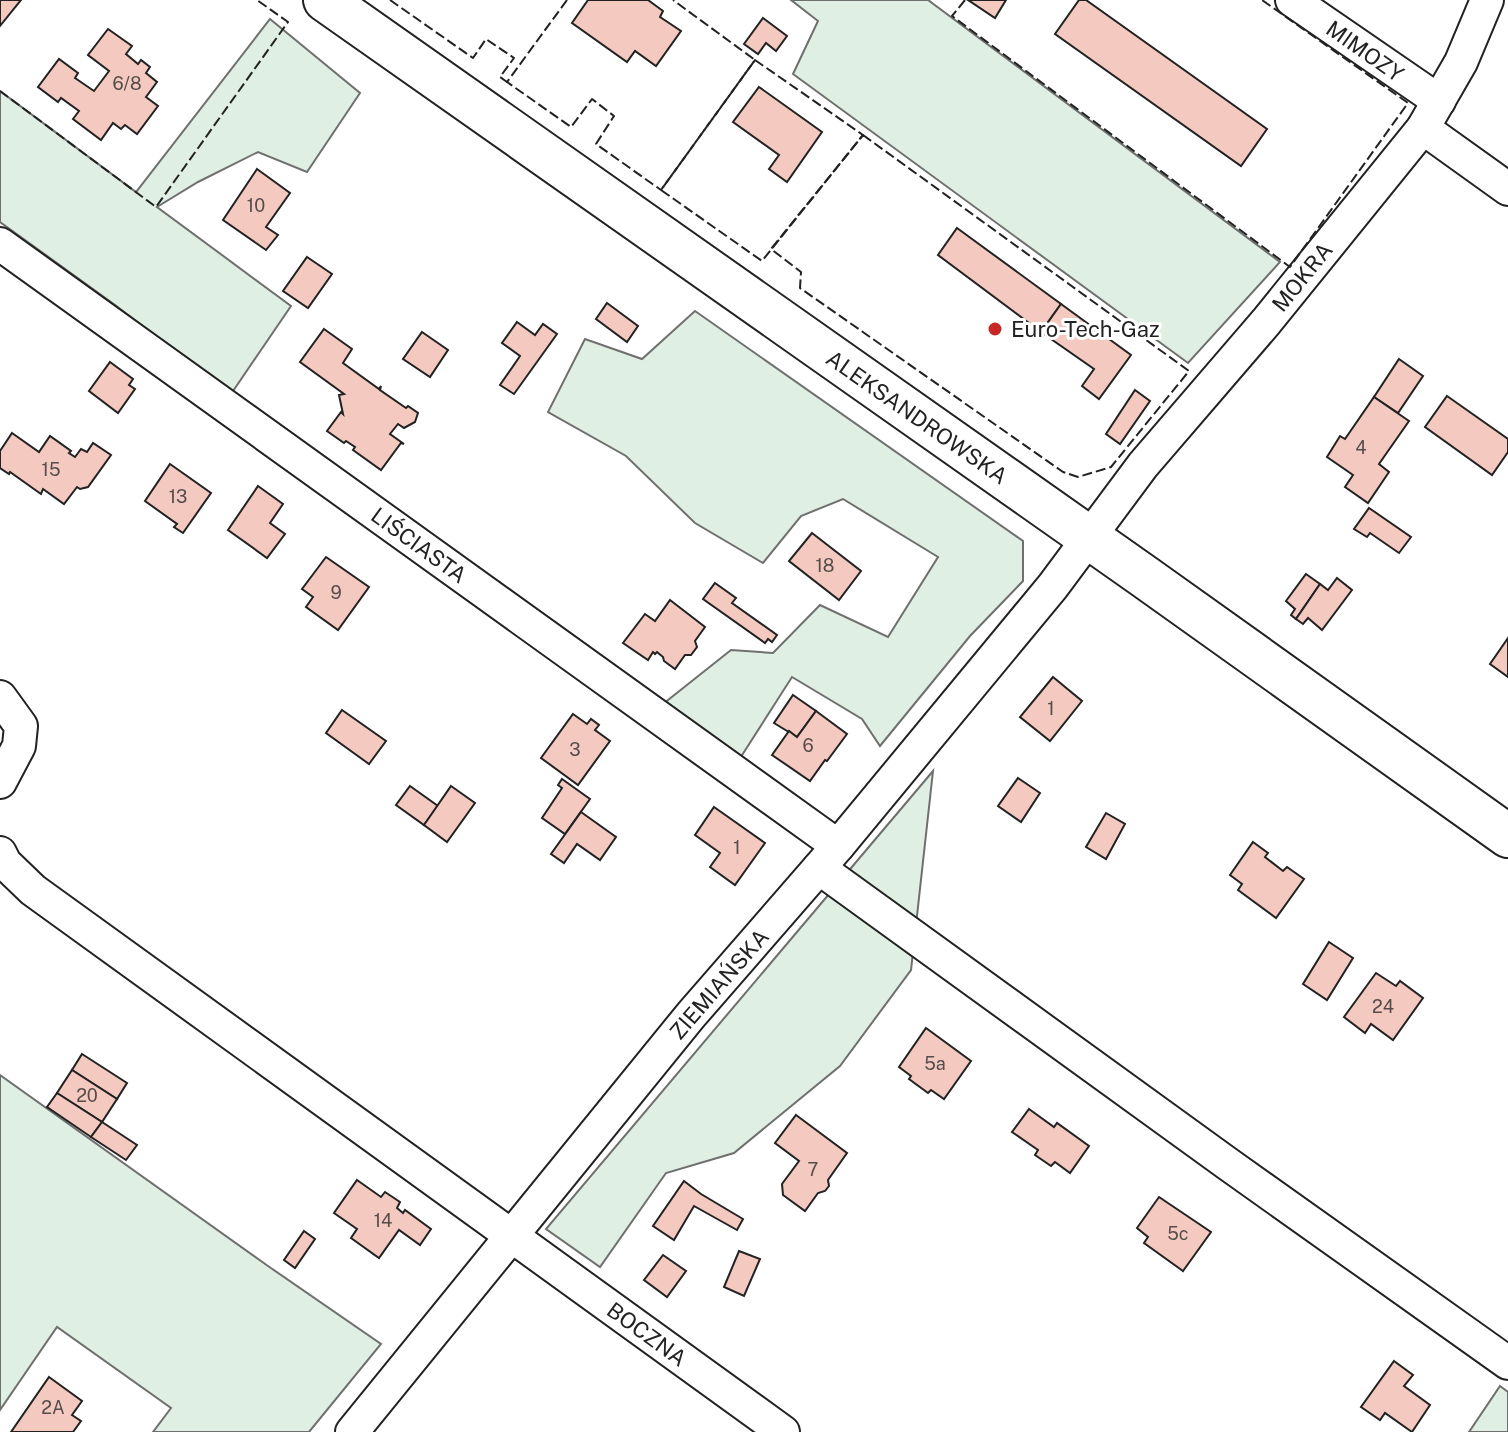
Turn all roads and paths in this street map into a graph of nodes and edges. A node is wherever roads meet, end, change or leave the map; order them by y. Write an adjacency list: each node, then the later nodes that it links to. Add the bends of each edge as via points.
1 (325, 0): 7 (main road, ALEKSANDROWSKA)
2 (1292, 0): 4 (street, MIMOZY)
3 (1487, 0): 4 (street, MOKRA)
4 (1431, 115): 5 (street, MIMOZY); 7 (street, MOKRA)
5 (1508, 189)
6 (0, 244): 12 (street, LIŚCIASTA)
7 (1088, 537): 10 (main road, ALEKSANDROWSKA); 12 (street, ZIEMIAŃSKA)
8 (0, 697): 9 (street, via 21,726 19,746)
9 (0, 782)
10 (1508, 836)
11 (0, 853): 13 (street, BOCZNA, via 33,890)
12 (828, 857): 13 (street, ZIEMIAŃSKA); 14 (street, LIŚCIASTA, via 1228,1164)
13 (510, 1236): 15 (street, ZIEMIAŃSKA); 16 (street, BOCZNA)
14 (1508, 1363)
15 (352, 1432)
16 (783, 1432)

